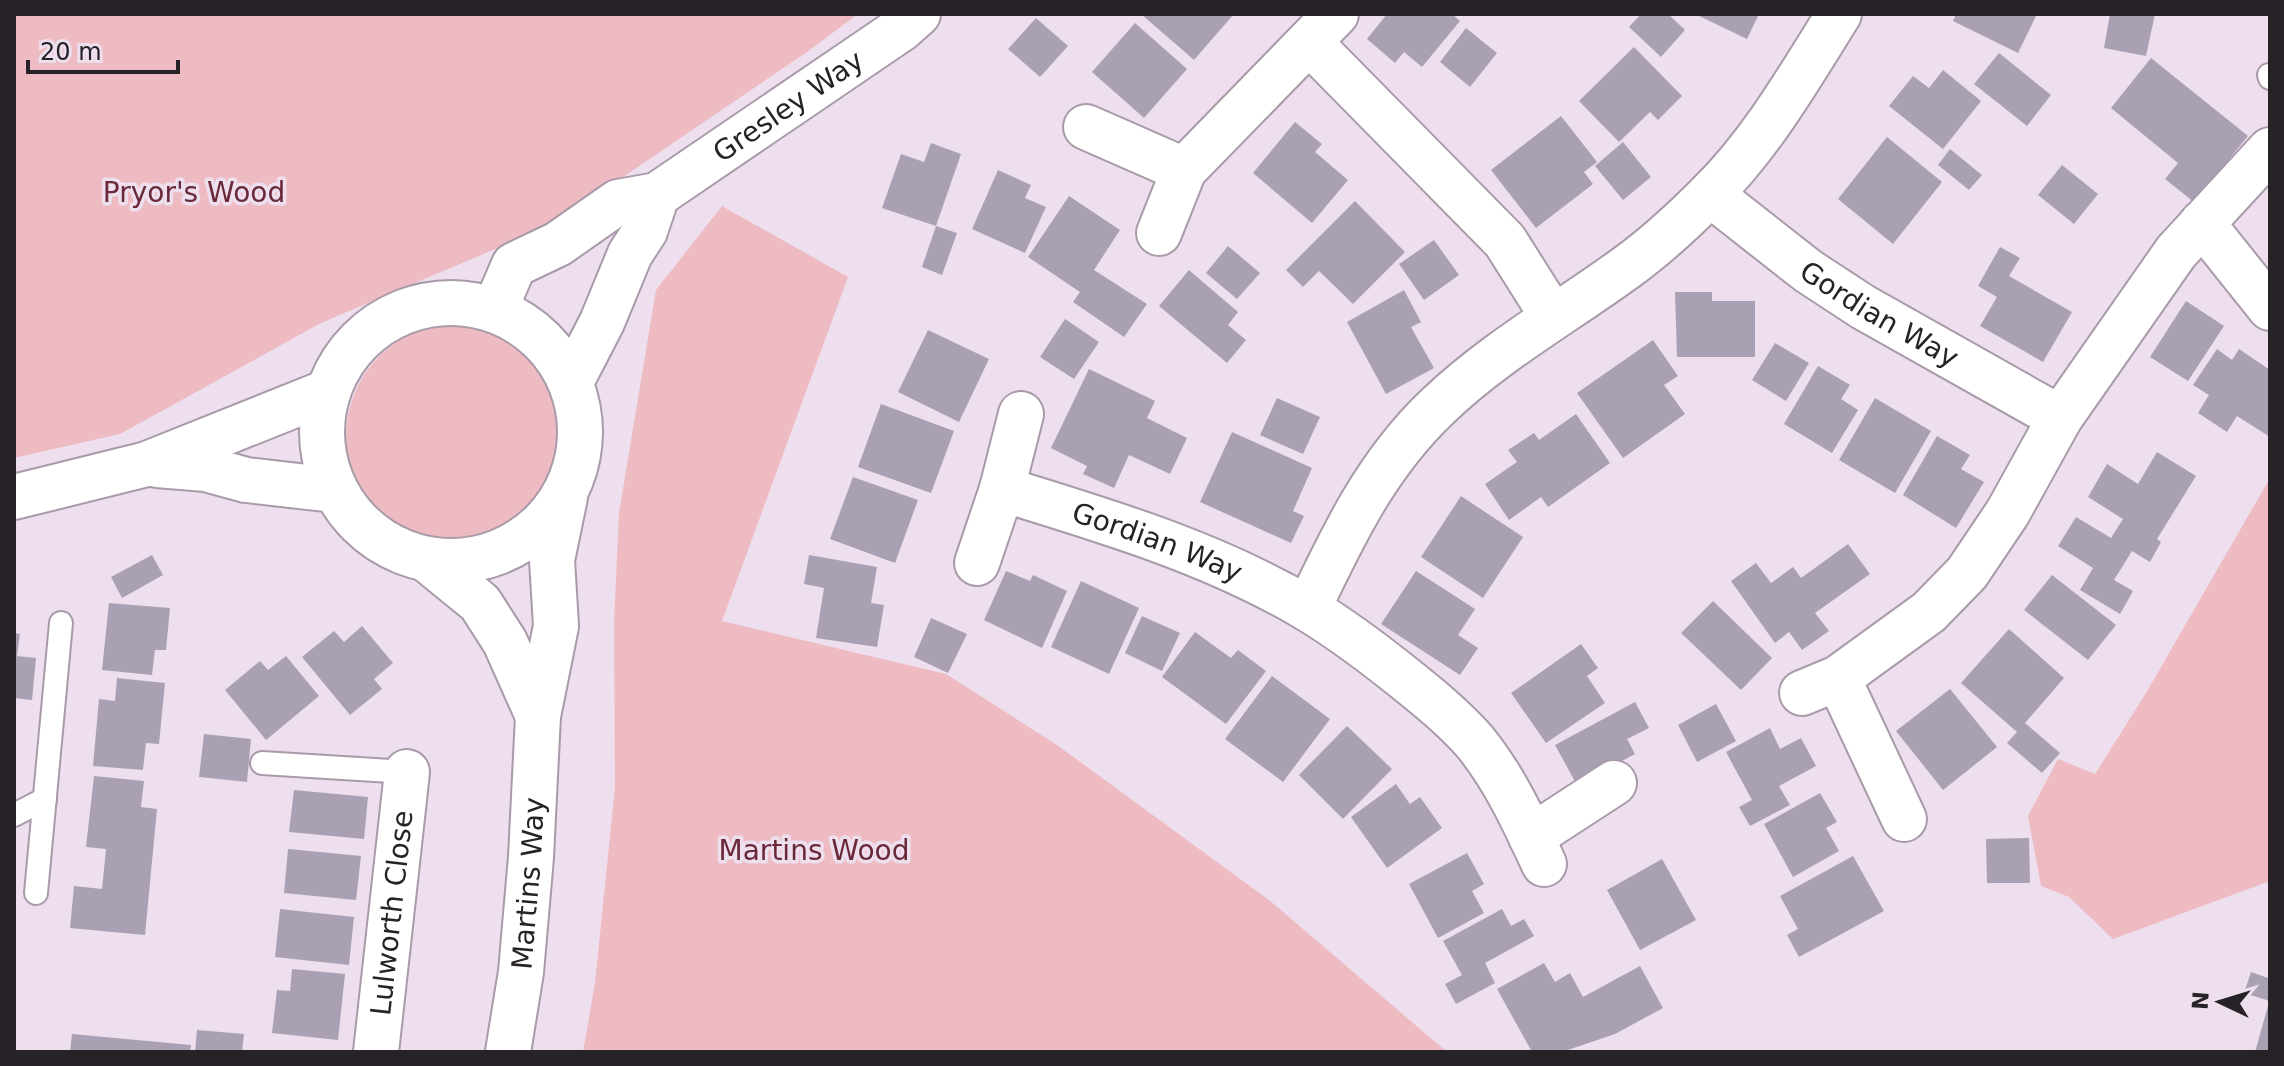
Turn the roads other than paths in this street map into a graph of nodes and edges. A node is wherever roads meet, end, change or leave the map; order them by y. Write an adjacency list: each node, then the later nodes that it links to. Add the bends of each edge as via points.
1 (918, 14): 8 (street, Gresley Way)
2 (1839, 14): 7 (street, via 1771,121)
3 (1323, 28): 6 (street); 13 (street, via 1505,241)
4 (1086, 127): 6 (street)
5 (2270, 150): 9 (street)
6 (1184, 170): 10 (street)
7 (1710, 194): 13 (street, via 1630,266); 17 (street, Gordian Way, via 1863,307)
8 (657, 195): 12 (street, Gresley Way, via 618,202 558,244 514,265); 14 (street, via 645,231)
9 (2202, 223): 11 (street); 17 (street)
10 (1159, 233)
11 (2270, 308)
12 (495, 309): 14 (street, via 526,326 552,351); 15 (street, via 454,301 413,307 376,326 345,355)
13 (1553, 317): 25 (street, via 1437,407 1392,459 1352,518)
14 (571, 382): 21 (street, via 580,418 578,455)
15 (327, 392): 18 (street); 20 (street, via 321,425)
16 (1021, 414): 19 (street)
17 (2060, 418): 33 (street, via 1967,573 1929,612 1820,685)
18 (147, 464): 20 (street); 22 (street)
19 (1002, 489): 24 (street); 25 (street, Gordian Way, via 1119,525 1215,563)
20 (334, 490): 23 (street, via 357,522 389,546)
21 (566, 491): 23 (street, via 541,525 506,549 465,561); 27 (street, Martins Way, via 552,560 556,626)
22 (14, 497)
23 (426, 559): 27 (street, Martins Way, via 480,603 505,642)
24 (977, 563)
25 (1308, 609): 30 (street, Gordian Way, via 1390,667 1475,742 1513,797 1538,850)
26 (61, 623): 31 (lane)
27 (538, 716): 36 (street, Martins Way, via 530,872)
28 (262, 763): 29 (lane)
29 (407, 772): 35 (street, Lulworth Close)
30 (1614, 783)
31 (45, 799): 32 (lane); 34 (lane)
32 (14, 815)
33 (1904, 819)
34 (36, 893)
35 (376, 1052)
36 (508, 1052)

